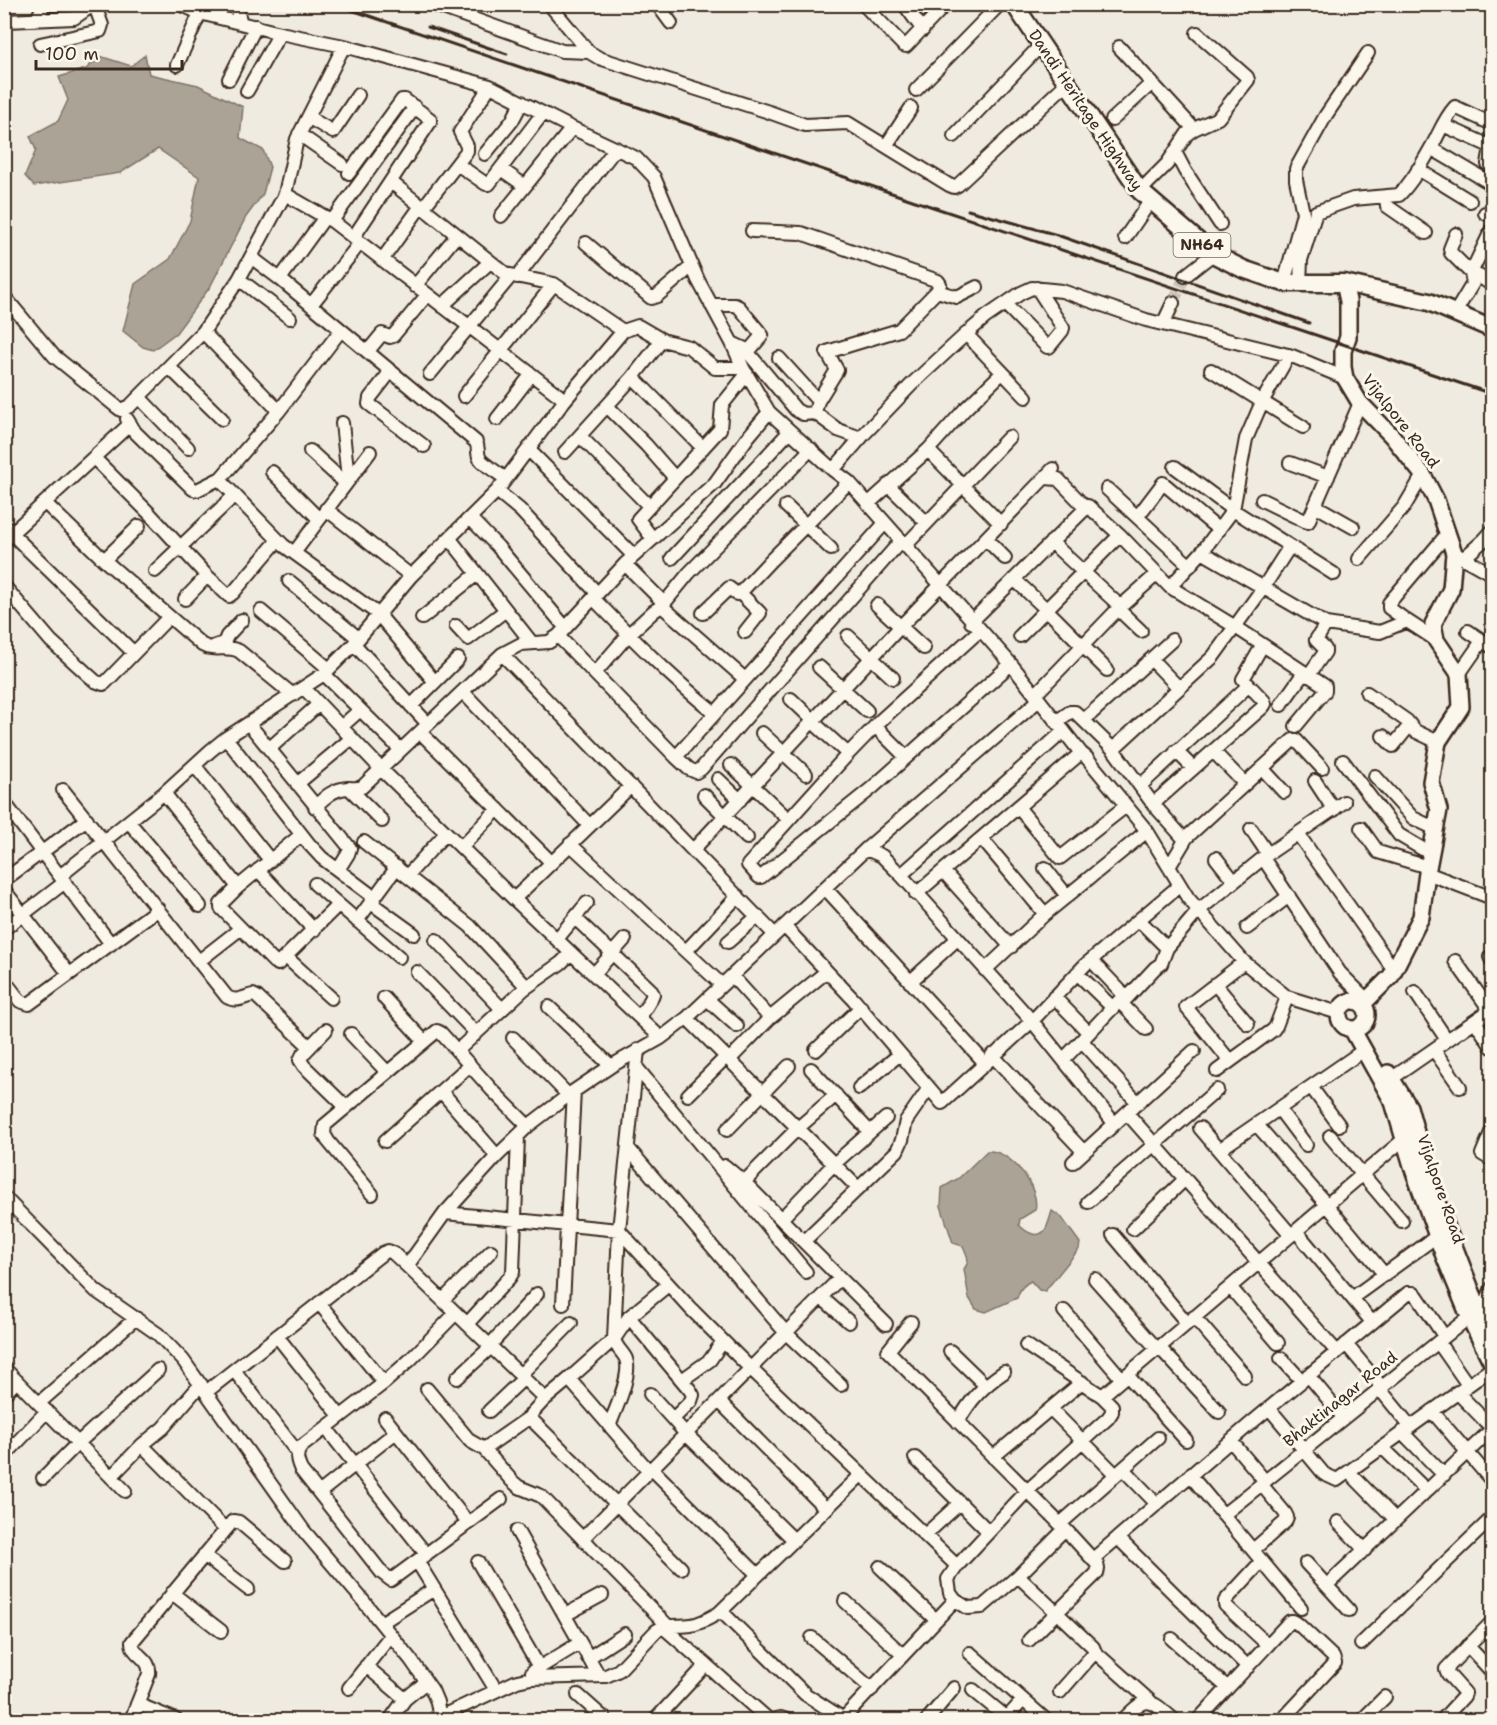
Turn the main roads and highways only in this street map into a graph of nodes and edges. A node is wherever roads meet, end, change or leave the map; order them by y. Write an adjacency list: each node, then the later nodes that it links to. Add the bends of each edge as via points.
1 (1014, 4): 2 (highway, Dandi Heritage Highway / NH64, via 1145,196 1213,254 1243,269 1292,283)
2 (1344, 283): 3 (highway, Dandi Heritage Highway / NH64, via 1429,302); 4 (main road, Vijalpore Road, via 1348,301 1348,337 1343,351 1345,378 1360,403 1422,475 1459,556 1451,589 1433,624 1436,640 1458,674 1461,707 1437,742 1431,782 1439,810 1421,917 1391,976)
3 (1492, 329)
4 (1365, 1002): 5 (main road, via 1368,1016); 5 (main road, Vijalpore Road, via 1346,1002 1340,1009 1344,1025)
5 (1356, 1028): 6 (main road, Vijalpore Road); 6 (main road, Vijalpore Road, via 1408,1107)
6 (1410, 1134): 7 (main road, Vijalpore Road); 7 (main road, Vijalpore Road, via 1437,1236)
7 (1476, 1317): 8 (main road, Vijalpore Road); 9 (main road, Vijalpore Road)
8 (1492, 1334)
9 (1492, 1363)

